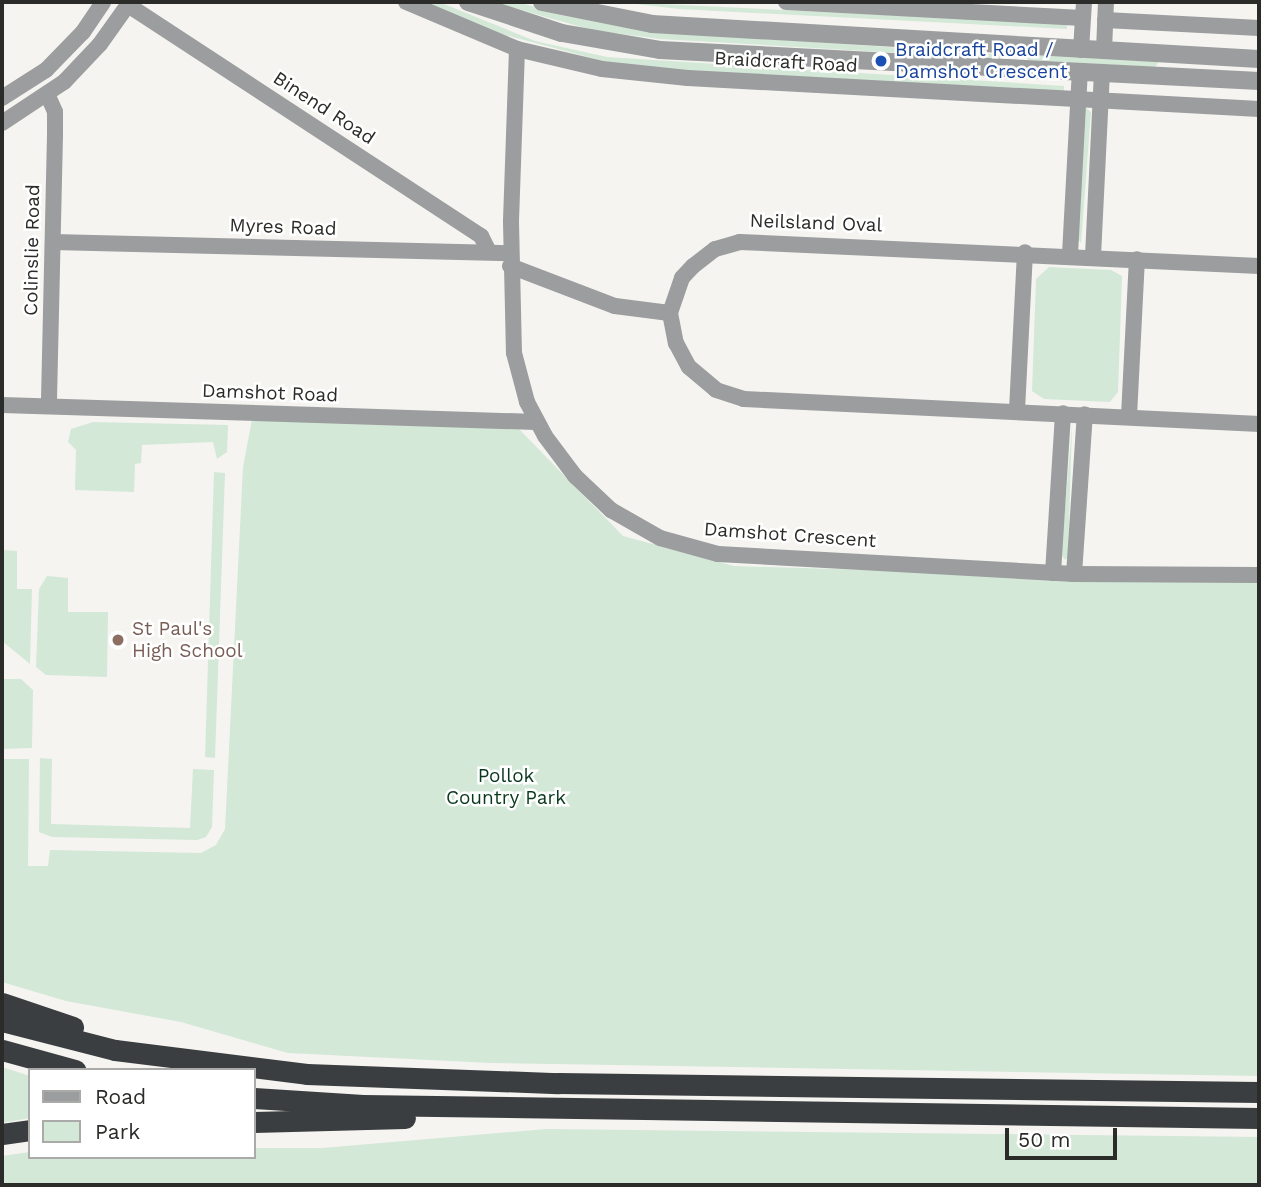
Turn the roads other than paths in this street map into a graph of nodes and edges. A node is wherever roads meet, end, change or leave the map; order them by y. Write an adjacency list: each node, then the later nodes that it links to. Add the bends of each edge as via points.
1 (103, 2): 19 (street, via 83,32 46,70)
2 (407, 2): 11 (street, Braidcraft Road)
3 (468, 2): 15 (street, Braidcraft Road, via 562,33 630,46)
4 (542, 2): 12 (street, Braidcraft Road, via 652,24)
5 (786, 2): 8 (street)
6 (1106, 2): 9 (street)
7 (129, 3): 18 (street, via 87,60); 25 (street, Binend Road, via 481,236)
8 (1084, 10): 12 (street)
9 (1105, 20): 10 (street); 13 (street)
10 (1259, 28)
11 (517, 49): 20 (street, Braidcraft Road, via 602,69 688,78); 30 (street, Damshot Crescent)
12 (1082, 50): 13 (street, Braidcraft Road)
13 (1104, 51): 14 (street, Braidcraft Road)
14 (1259, 59)
15 (1080, 72): 16 (street, Braidcraft Road); 20 (street)
16 (1102, 74): 17 (street, Braidcraft Road); 21 (street)
17 (1259, 82)
18 (48, 96): 23 (street); 24 (street, Colinslie Road, via 55,113)
19 (2, 98)
20 (1079, 100): 21 (street, Braidcraft Road); 27 (street)
21 (1101, 102): 22 (street, Braidcraft Road); 28 (street)
22 (1259, 109)
23 (2, 123)
24 (53, 242): 25 (street, Myres Road); 34 (street, Colinslie Road)
25 (489, 252): 30 (street, Myres Road)
26 (1025, 252): 27 (street, Neilsland Oval); 32 (street, Neilsland Oval, via 740,242 715,249 693,265 682,278); 35 (street)
27 (1070, 254): 28 (street, Neilsland Oval)
28 (1093, 256): 29 (street, Neilsland Oval)
29 (1137, 259): 31 (street, Neilsland Oval); 38 (street)
30 (511, 260): 32 (street, via 615,306); 39 (street, Damshot Crescent, via 514,353)
31 (1259, 266)
32 (670, 313): 35 (street, via 676,343 689,367 701,380 732,396)
33 (2, 405): 34 (street, Damshot Road)
34 (49, 406): 39 (street, Damshot Road)
35 (1017, 410): 36 (street)
36 (1063, 413): 37 (street); 41 (street)
37 (1084, 414): 38 (street); 42 (street)
38 (1129, 416): 40 (street)
39 (536, 422): 41 (street, Damshot Crescent, via 575,476 611,510 688,548)
40 (1259, 424)
41 (1053, 573): 42 (street, Damshot Crescent)
42 (1074, 574): 43 (street, Damshot Crescent)
43 (1259, 575)
44 (2, 1003): 47 (highway, via 78,1028)
45 (2, 1021): 47 (highway, via 116,1050)
46 (2, 1050): 48 (highway)
47 (228, 1066): 49 (highway, via 558,1083)
48 (68, 1068)
49 (1259, 1092)
50 (256, 1098): 51 (highway)
51 (564, 1109): 52 (highway); 53 (highway)
52 (1259, 1118)
53 (256, 1122)
54 (28, 1130): 55 (highway)
55 (2, 1134)

